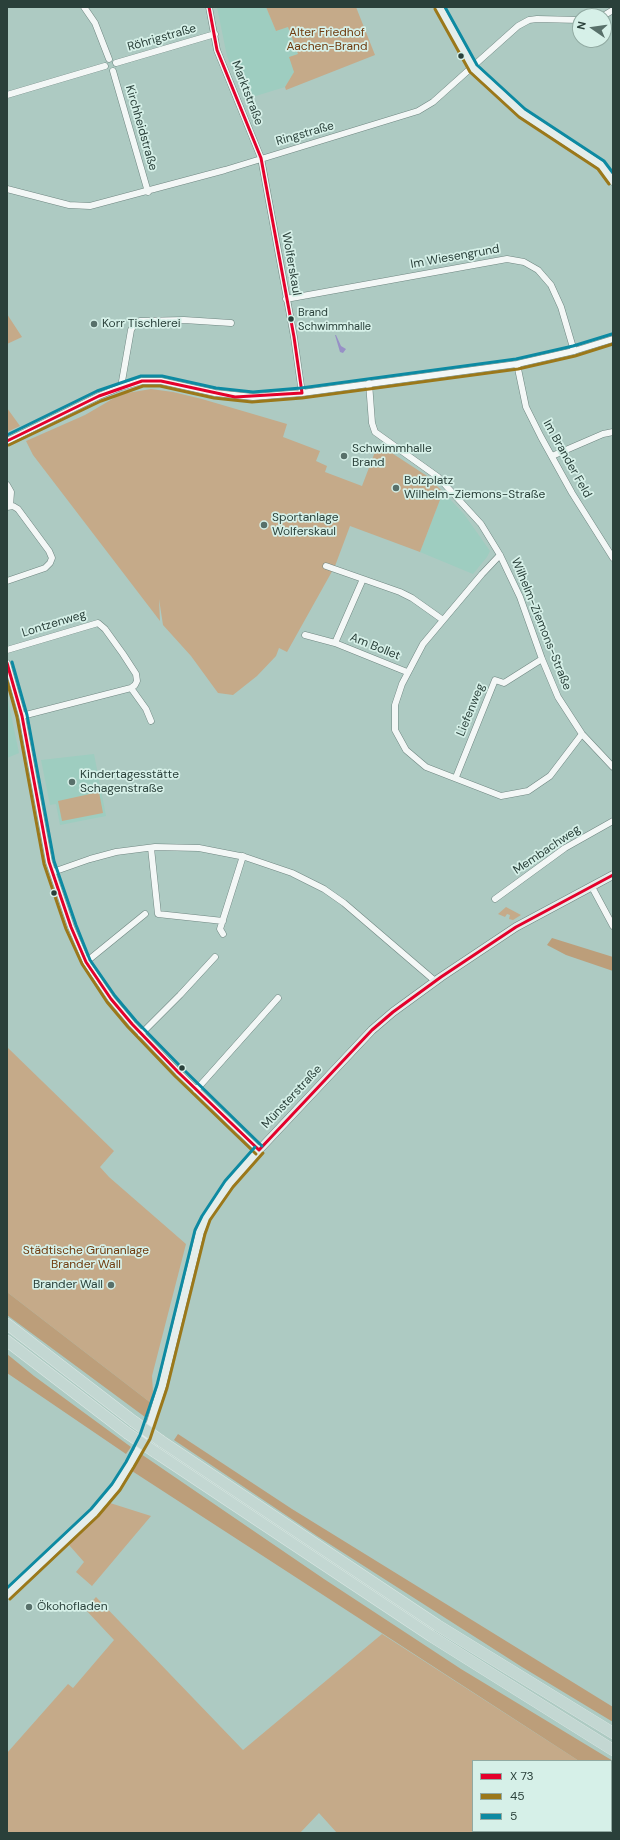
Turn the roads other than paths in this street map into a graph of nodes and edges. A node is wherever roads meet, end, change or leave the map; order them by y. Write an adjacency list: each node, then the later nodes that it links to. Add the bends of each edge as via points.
1 (84, 7): 6 (street, via 95,23)
2 (209, 7): 5 (street, Marktstraße)
3 (439, 7): 9 (street)
4 (572, 20): 9 (street, Ringstraße, via 529,20 518,26)
5 (215, 34): 7 (street, Röhrigstraße); 12 (street, Marktstraße, via 218,50)
6 (109, 59): 7 (street); 8 (street, via 105,61)
7 (116, 63): 10 (street)
8 (104, 66): 10 (street, via 109,71); 11 (street)
9 (473, 68): 12 (street, Ringstraße, via 434,102 418,111); 13 (street, via 522,113 601,165)
10 (112, 70): 15 (street, Kirchheidstraße)
11 (7, 95)
12 (261, 158): 15 (street, Ringstraße); 16 (street, Wolferskaul)
13 (613, 181)
14 (7, 189): 15 (street, Ringstraße, via 78,206 104,203)
15 (148, 192)
16 (286, 299): 19 (street, Im Wiesengrund, via 482,262 507,259 524,262 538,270 551,285 561,307); 23 (street, Wolferskaul)
17 (231, 323): 22 (street, via 184,320 135,323 131,330)
18 (613, 338): 19 (street)
19 (574, 352): 20 (street)
20 (517, 364): 21 (street); 26 (street, Im Brander Feld, via 526,407)
21 (368, 383): 23 (street); 29 (street, Wilhelm-Ziemons-Straße, via 375,432 438,477 481,524)
22 (121, 387): 23 (street, via 142,381 161,381 235,397 253,398); 25 (street)
23 (302, 393)
24 (613, 432): 26 (street)
25 (7, 441)
26 (552, 456): 30 (street, Im Brander Feld)
27 (7, 485): 28 (street, via 11,492)
28 (8, 506): 33 (street, via 18,509 52,558 45,568)
29 (500, 555): 34 (street); 38 (street, Wilhelm-Ziemons-Straße, via 520,597)
30 (613, 558)
31 (326, 566): 32 (street)
32 (363, 579): 34 (street, via 412,598); 36 (street, Am Bollet)
33 (7, 581)
34 (443, 620): 40 (street, via 423,644)
35 (306, 635): 36 (street, Am Bollet)
36 (335, 643): 40 (street, Am Bollet)
37 (7, 650): 41 (street, Lontzenweg, via 98,623 105,629 136,674 137,681)
38 (542, 659): 44 (street, Wilhelm-Ziemons-Straße, via 558,697); 46 (street, Liefenweg, via 504,683 495,680)
39 (7, 663): 42 (street)
40 (407, 672): 46 (street, via 395,705 395,730 406,750 426,767)
41 (131, 688): 42 (street); 43 (street)
42 (22, 716): 50 (street, via 41,828)
43 (151, 721)
44 (582, 734): 45 (street, Wilhelm-Ziemons-Straße); 46 (street, via 550,776 528,791 501,796)
45 (613, 767)
46 (456, 777)
47 (613, 821): 53 (street, Membachweg, via 565,848)
48 (151, 848): 49 (street, via 200,848); 50 (street, via 116,852); 55 (street, via 158,914)
49 (243, 856): 55 (street); 60 (street, via 292,873 324,890)
50 (53, 872): 59 (street, via 71,927)
51 (613, 876): 52 (street, Münsterstraße)
52 (592, 887): 56 (street); 60 (street, Münsterstraße, via 516,927)
53 (495, 899)
54 (145, 914): 59 (street)
55 (223, 921): 57 (street, via 220,930)
56 (613, 926)
57 (223, 934)
58 (215, 957): 62 (street)
59 (86, 962): 62 (street, via 111,1000)
60 (435, 981): 64 (street, Münsterstraße, via 372,1030)
61 (278, 998): 63 (street)
62 (141, 1034): 63 (street)
63 (196, 1090): 64 (street)
64 (259, 1150): 67 (street, Münsterstraße, via 229,1184 206,1218 200,1232 162,1386 151,1422 138,1451 116,1488 95,1512)
65 (7, 1324): 68 (highway, bridge, via 161,1441 437,1625)
66 (7, 1341): 69 (highway, bridge, via 155,1452 431,1636)
67 (7, 1595)
68 (613, 1733)
69 (613, 1750)

